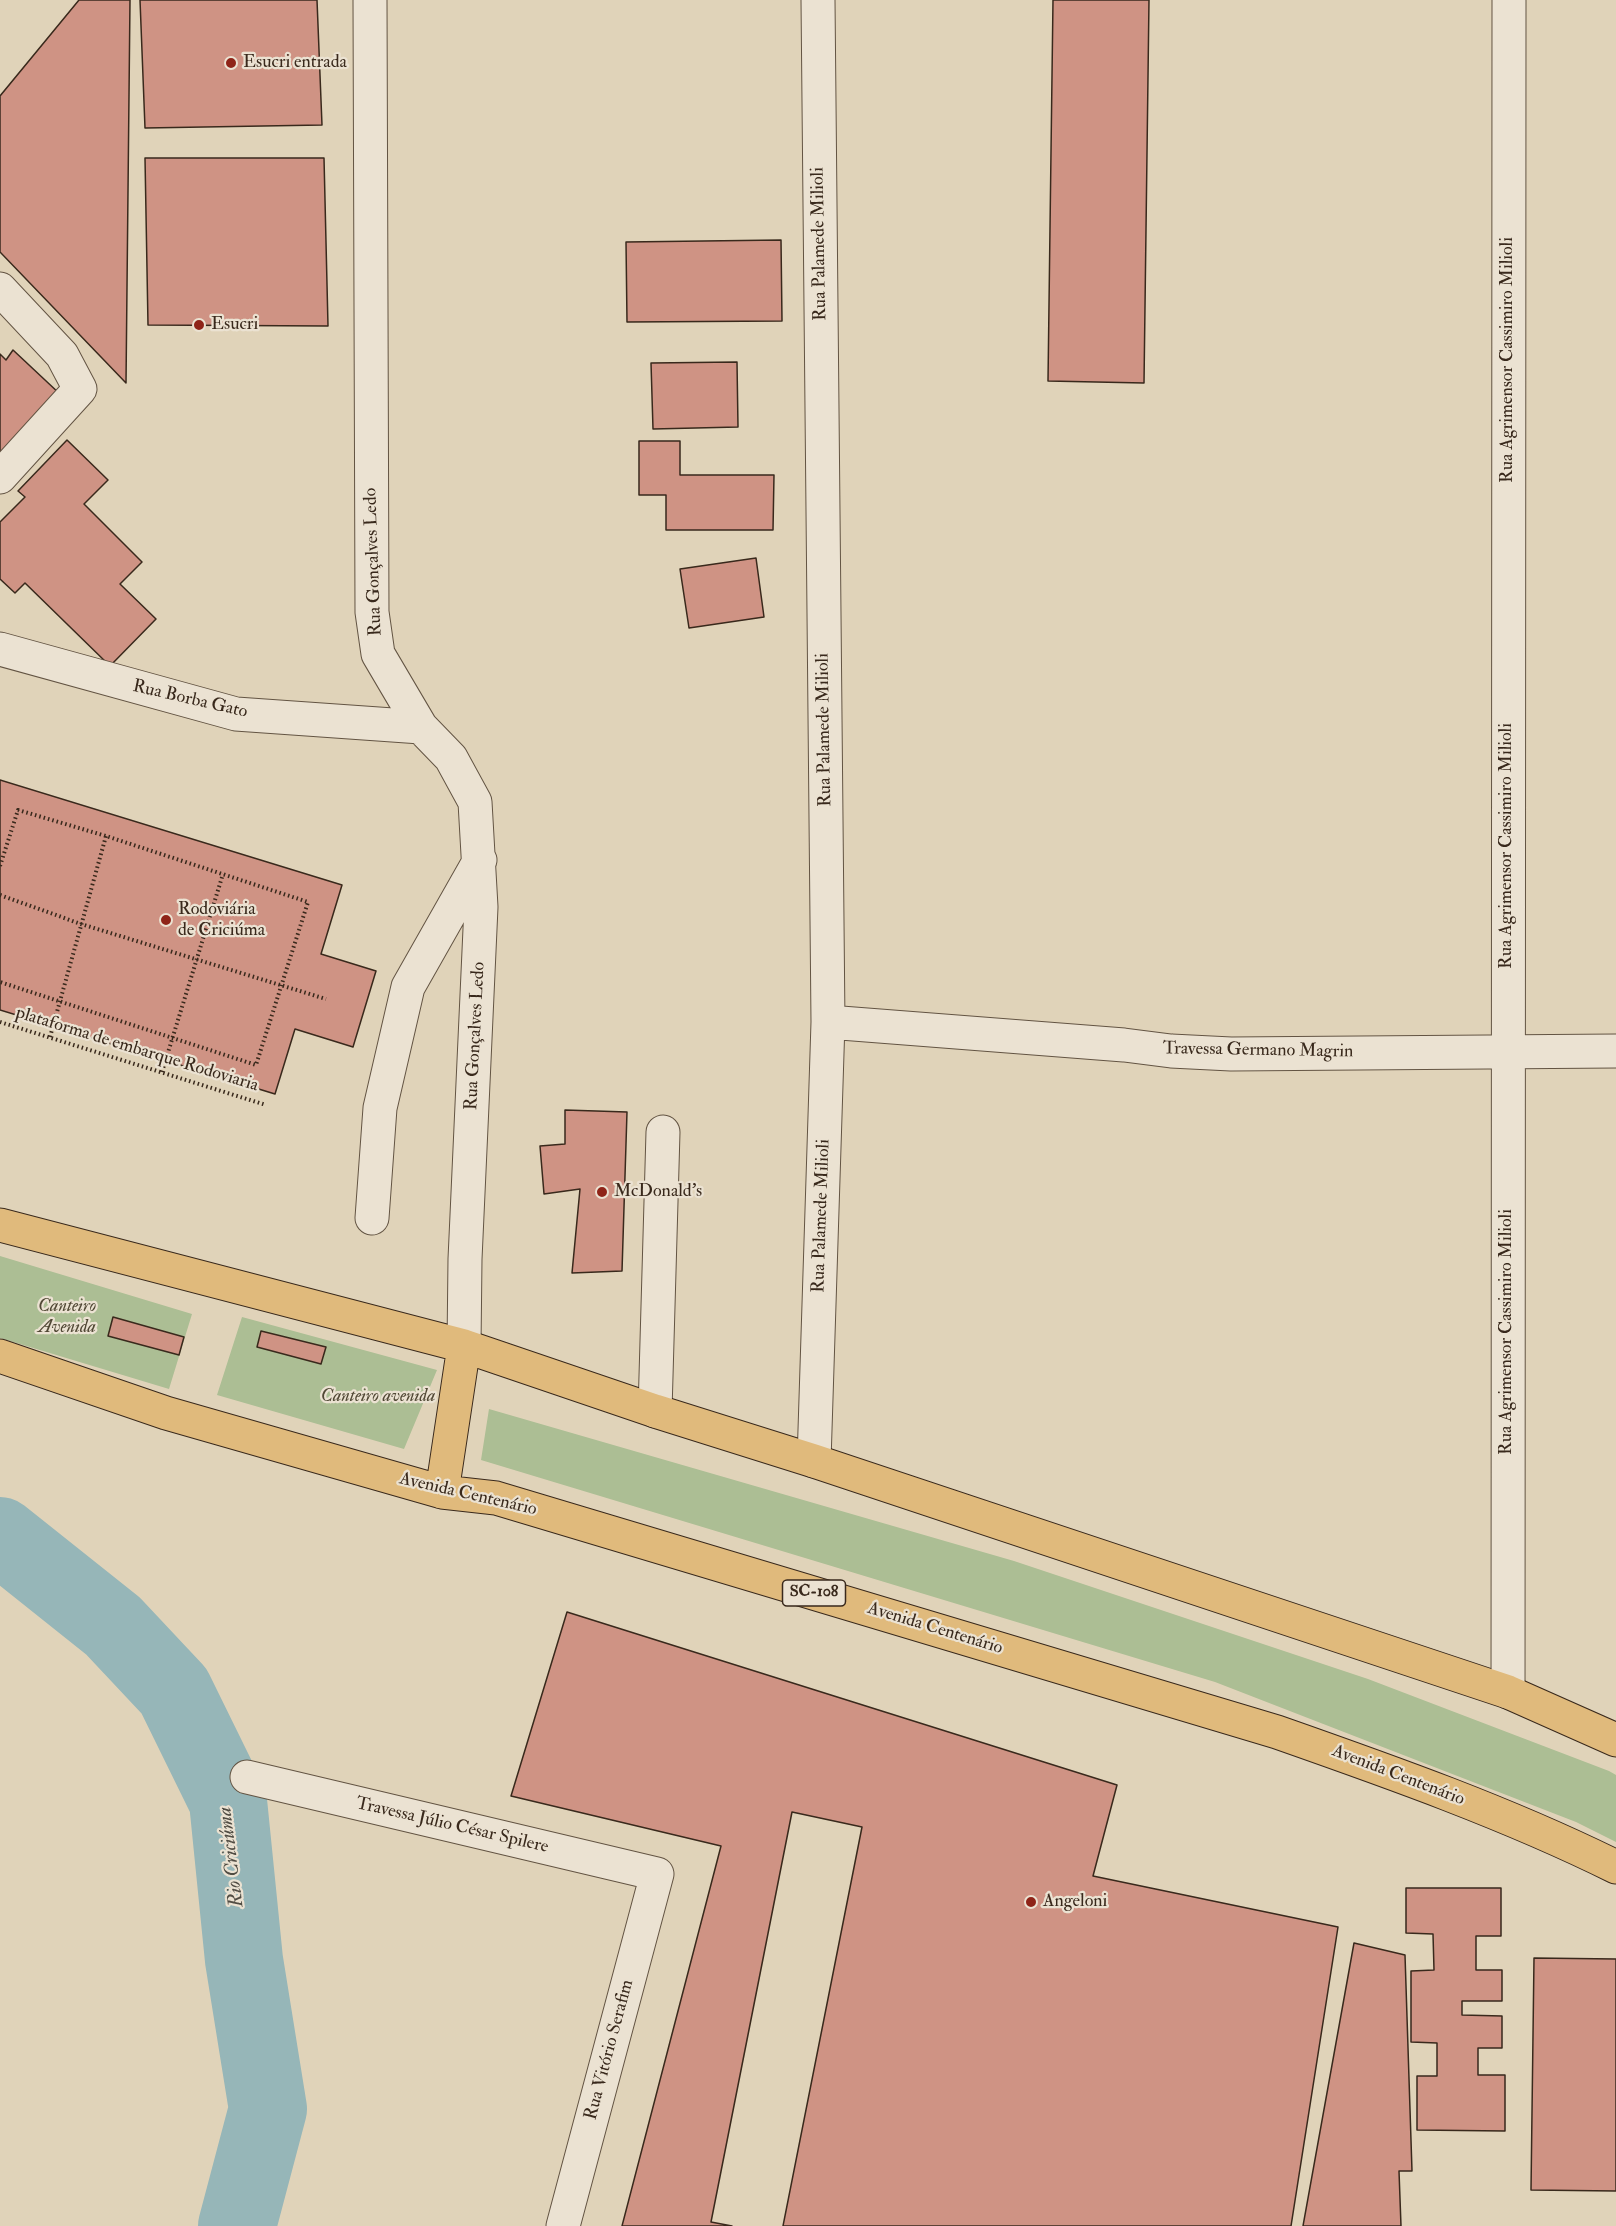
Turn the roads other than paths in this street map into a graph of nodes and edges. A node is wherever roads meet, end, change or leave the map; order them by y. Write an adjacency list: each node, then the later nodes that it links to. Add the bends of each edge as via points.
1 (370, 0): 7 (street, Rua Gonçalves Ledo, via 372,612 378,654)
2 (818, 0): 9 (street, Rua Palamede Milioli)
3 (1509, 0): 11 (street, Rua Agrimensor Cassimiro Milioli)
4 (0, 289): 5 (street, via 62,355 80,389)
5 (0, 477)
6 (0, 649): 7 (street, Rua Borba Gato, via 236,714)
7 (421, 727): 8 (street, Rua Gonçalves Ledo, via 451,758 475,802)
8 (480, 860): 13 (street, via 408,987 380,1108); 15 (street, Rua Gonçalves Ledo)
9 (828, 1022): 11 (street, Travessa Germano Magrin, via 1221,1054); 18 (street, Rua Palamede Milioli)
10 (1616, 1051): 11 (street, Travessa Germano Magrin)
11 (1507, 1052): 20 (street, Rua Agrimensor Cassimiro Milioli)
12 (663, 1132): 17 (street)
13 (372, 1218)
14 (0, 1225): 15 (main road)
15 (464, 1346): 17 (main road); 19 (main road)
16 (0, 1356): 19 (main road, Avenida Centenário / SC-108, via 166,1413)
17 (655, 1411): 18 (main road)
18 (814, 1461): 20 (main road)
19 (442, 1492): 23 (main road, Avenida Centenário / SC-108, via 496,1498 1277,1731 1488,1810)
20 (1508, 1692): 21 (main road)
21 (1616, 1740)
22 (247, 1777): 24 (street, Travessa Júlio César Spilere)
23 (1616, 1867)
24 (657, 1874): 25 (street, Rua Vitório Serafim)
25 (563, 2226)

